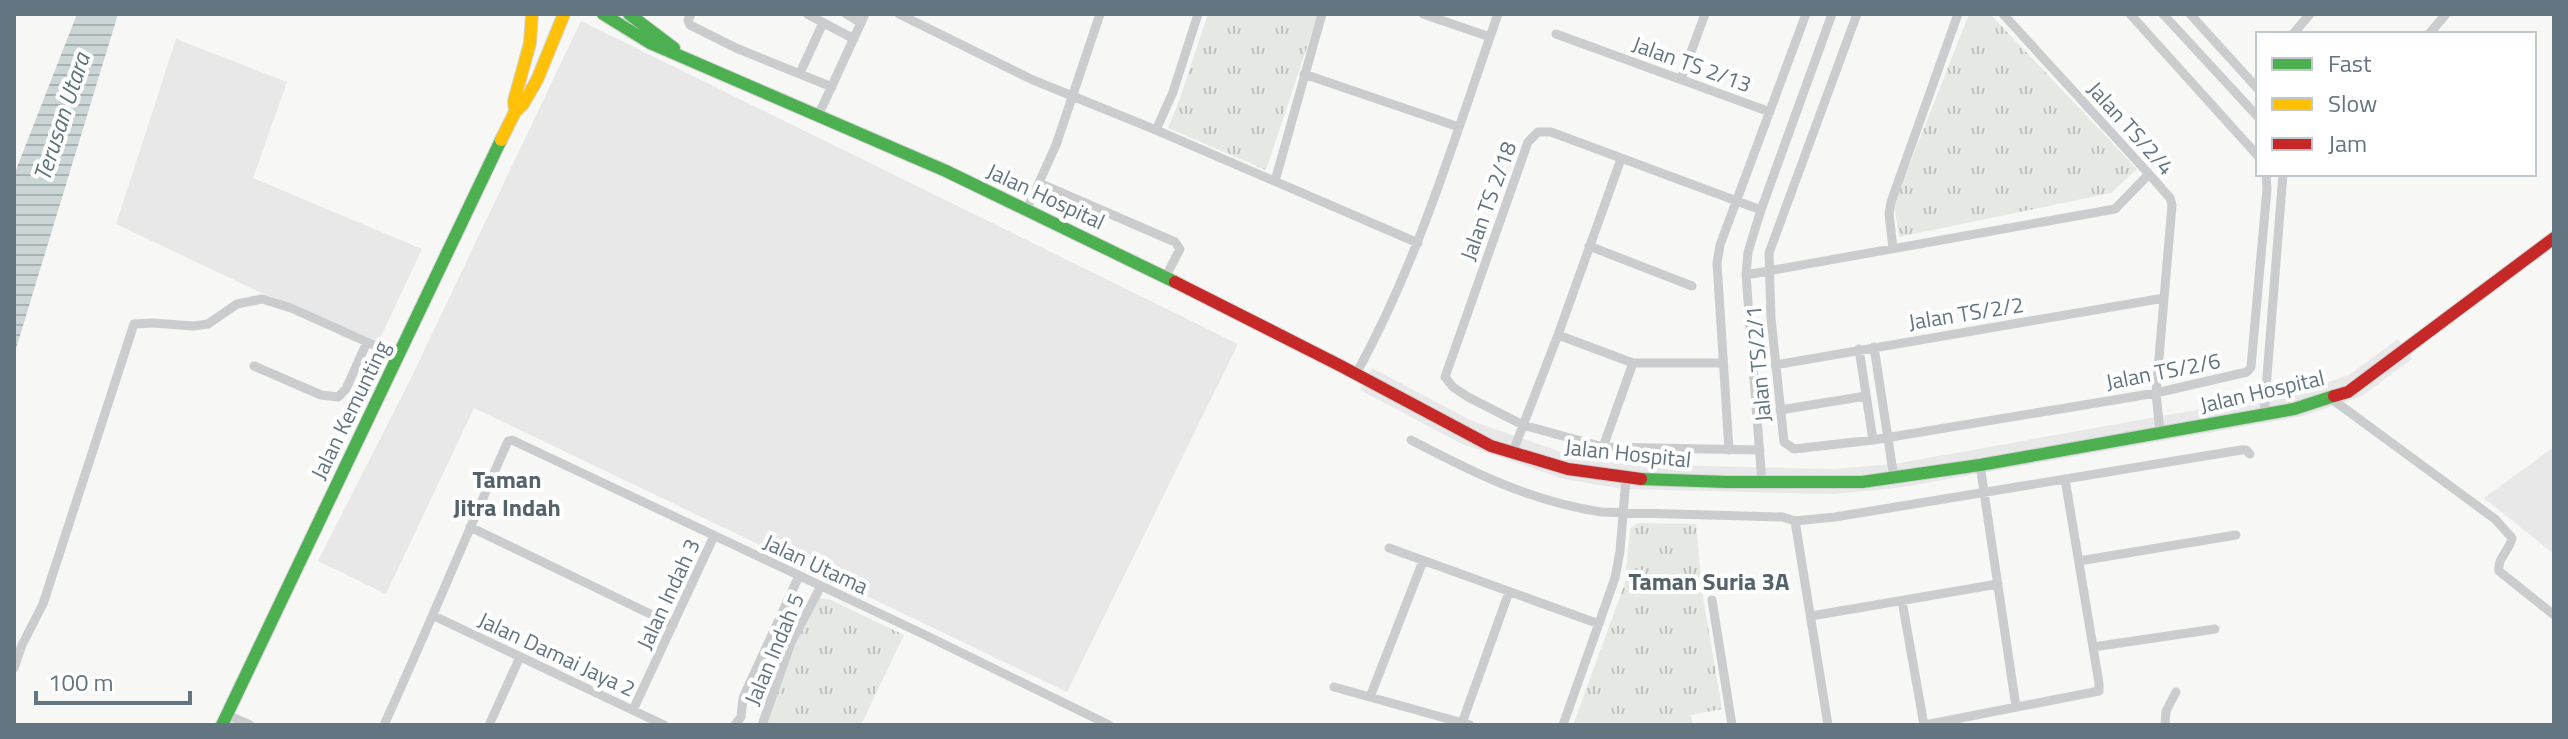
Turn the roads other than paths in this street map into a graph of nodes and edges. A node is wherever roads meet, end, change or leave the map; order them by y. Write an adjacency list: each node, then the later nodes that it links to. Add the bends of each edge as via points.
1 (532, 14): 40 (street, Jalan Kemunting)
2 (564, 14): 40 (street, Jalan Kemunting, via 530,92)
3 (603, 14): 32 (street, Jalan Hospital, via 650,43)
4 (629, 14): 32 (street, Jalan Hospital)
5 (691, 14): 33 (street, via 690,25)
6 (807, 14): 26 (street)
7 (846, 14): 25 (street)
8 (899, 14): 39 (street)
9 (1100, 14): 39 (street)
10 (1198, 14): 45 (street)
11 (1322, 14): 34 (street)
12 (1423, 14): 30 (street)
13 (1498, 14): 30 (street)
14 (1705, 14): 35 (street)
15 (1806, 14): 41 (street)
16 (1832, 14): 55 (street)
17 (1857, 14): 60 (street, via 1770,248)
18 (1958, 14): 59 (street, via 1891,202)
19 (2003, 14): 48 (street, Jalan TS/2/4)
20 (2130, 14): 46 (street)
21 (2163, 14): 38 (street)
22 (2190, 14): 36 (street)
23 (2310, 14): 27 (street)
24 (2446, 14): 28 (street)
25 (863, 18): 31 (street)
26 (823, 23): 31 (street); 33 (street)
27 (2295, 32)
28 (2431, 32)
29 (1556, 34): 35 (street, Jalan TS 2/13)
30 (1490, 37): 44 (street)
31 (854, 39): 37 (street)
32 (682, 55): 43 (street, Jalan Hospital)
33 (800, 73): 37 (street)
34 (1304, 74): 44 (street); 51 (street)
35 (1681, 79): 41 (street, Jalan TS 2/13)
36 (2256, 82): 38 (street)
37 (832, 87): 43 (street)
38 (2239, 96): 42 (street)
39 (1073, 98): 45 (street); 52 (street)
40 (515, 112): 69 (street, Jalan Kemunting)
41 (1770, 112): 53 (street)
42 (2256, 115)
43 (818, 116): 54 (street, Jalan Hospital)
44 (1459, 127): 57 (street)
45 (1156, 130): 51 (street)
46 (2256, 154)
47 (1621, 159): 53 (street, Jalan TS 2/18); 58 (street); 80 (street, Jalan TS 2/18, via 1551,132 1538,132 1528,142 1445,373 1453,387)
48 (2149, 174): 59 (street, via 2115,209); 64 (street, Jalan TS/2/4, via 2172,205)
49 (2266, 176): 75 (street, Jalan TS/2/6, via 2250,371)
50 (2283, 176): 79 (street)
51 (1275, 181): 57 (street)
52 (1039, 183): 54 (street); 62 (street, via 1175,242 1180,249)
53 (1736, 200): 55 (street, Jalan TS 2/18); 71 (street, via 1718,255)
54 (1027, 209): 62 (street, Jalan Hospital)
55 (1761, 210): 61 (street)
56 (2554, 238): 77 (street, Jalan Hospital, via 2348,392)
57 (1418, 243): 74 (street)
58 (1589, 246): 63 (street); 65 (street)
59 (1893, 248): 60 (street)
60 (1768, 270): 61 (street); 72 (street, Jalan TS/2/1)
61 (1746, 275): 87 (street)
62 (1166, 276): 74 (street, Jalan Hospital)
63 (1692, 286)
64 (2164, 298): 67 (street, Jalan TS/2/2); 75 (street, Jalan TS/2/4)
65 (1558, 335): 70 (street); 80 (street)
66 (367, 342): 69 (street); 73 (street, via 338,397 321,395); 120 (street, via 262,299 237,304 208,324 134,324 43,604)
67 (1874, 347): 68 (street, Jalan TS/2/2); 82 (street)
68 (1859, 349): 72 (street, Jalan TS/2/2); 76 (street)
69 (398, 356): 126 (street, Jalan Kemunting)
70 (1633, 363): 71 (street); 85 (street)
71 (1722, 363): 86 (street)
72 (1775, 365): 78 (street, Jalan TS/2/1)
73 (254, 366)
74 (1356, 374): 88 (street, Jalan Hospital)
75 (2156, 393): 81 (street, Jalan TS/2/4); 82 (street, Jalan TS/2/6)
76 (1866, 396): 78 (street); 84 (street)
77 (2329, 397): 79 (street, Jalan Hospital); 110 (street, via 2495,519 2512,538 2499,571)
78 (1780, 410): 84 (street, Jalan TS/2/1, via 1784,442 1794,449)
79 (2264, 414): 81 (street, Jalan Hospital)
80 (1523, 425): 85 (street, Jalan TS 2/18); 88 (street)
81 (2160, 433): 90 (street, Jalan Hospital)
82 (1888, 437): 84 (street, Jalan TS/2/1); 92 (street)
83 (1411, 440): 96 (street, via 1517,491 1574,507)
84 (1873, 440)
85 (1603, 447): 86 (street, Jalan TS 2/18)
86 (1729, 450): 87 (street, Jalan TS 2/18)
87 (1760, 450): 94 (street)
88 (1512, 454): 91 (street, Jalan Hospital)
89 (2250, 454): 93 (street, via 2241,450)
90 (1980, 465): 92 (street, Jalan Hospital); 95 (street)
91 (1626, 478): 94 (street, Jalan Hospital); 96 (street)
92 (1894, 478): 94 (street, Jalan Hospital)
93 (2065, 479): 95 (street); 103 (street)
94 (1762, 483)
95 (1984, 491): 97 (street); 105 (street)
96 (1624, 513): 97 (street); 113 (street, via 1615,578)
97 (1795, 521): 112 (street)
98 (470, 527): 100 (street, Jalan Utama, via 512,440); 111 (street); 114 (street)
99 (2236, 535): 103 (street)
100 (714, 536): 104 (street, Jalan Utama); 114 (street, Jalan Indah 3)
101 (1389, 548): 102 (street)
102 (1423, 561): 107 (street); 123 (street)
103 (2079, 561): 118 (street)
104 (799, 576): 106 (street, Jalan Utama); 116 (street)
105 (1998, 584): 109 (street); 124 (street)
106 (821, 586): 117 (street, Jalan Indah 5); 127 (street, Jalan Utama)
107 (1509, 592): 113 (street); 128 (street)
108 (1712, 600): 137 (street)
109 (1902, 601): 112 (street); 139 (street)
110 (2554, 615)
111 (434, 616): 119 (street, Jalan Damai Jaya 2); 130 (street)
112 (1811, 616): 138 (street)
113 (1599, 624): 136 (street)
114 (673, 625): 125 (street, Jalan Indah 3)
115 (2215, 629): 118 (street)
116 (772, 634): 117 (street); 133 (street)
117 (791, 643): 134 (street, Jalan Indah 5)
118 (2093, 647): 124 (street, via 2099,691)
119 (520, 657): 125 (street, Jalan Damai Jaya 2); 131 (street)
120 (14, 668)
121 (1334, 687): 123 (street)
122 (2176, 692): 140 (street)
123 (1370, 697): 128 (street)
124 (2016, 707): 139 (street)
125 (633, 710): 132 (street, Jalan Damai Jaya 2)
126 (224, 720): 129 (street)
127 (1095, 722): 135 (street, Jalan Utama)
128 (1466, 724)
129 (249, 725)
130 (384, 725)
131 (489, 725)
132 (664, 725)
133 (735, 725)
134 (762, 725)
135 (1109, 725)
136 (1563, 725)
137 (1732, 725)
138 (1828, 725)
139 (1925, 725)
140 (2165, 725)

